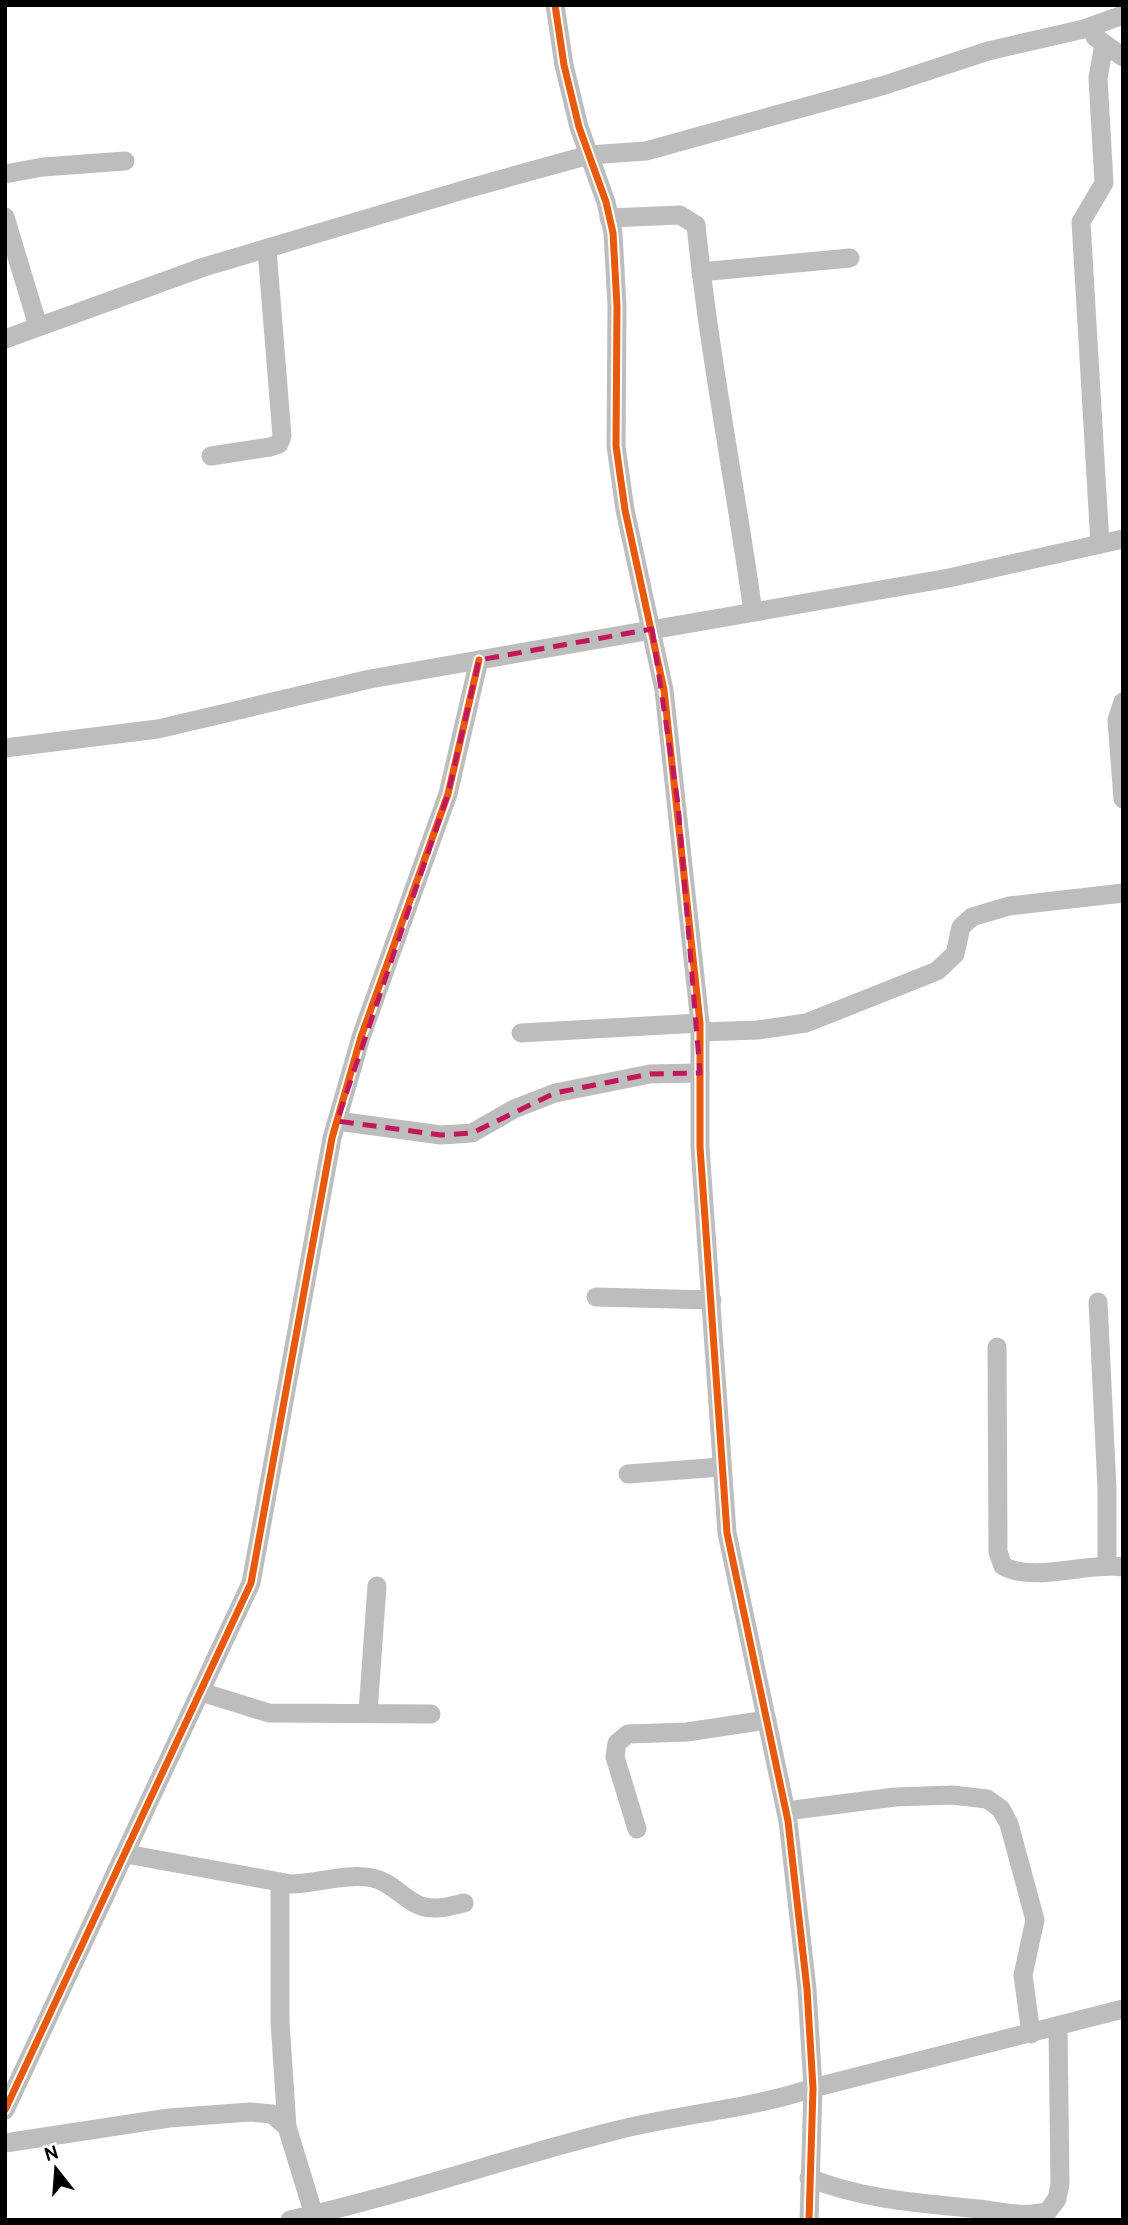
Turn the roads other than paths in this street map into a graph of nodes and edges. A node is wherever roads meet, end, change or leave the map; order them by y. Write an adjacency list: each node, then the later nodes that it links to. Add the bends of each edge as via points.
1 (555, 5): 6 (street, via 572,99)
2 (1123, 15): 3 (street)
3 (1084, 29): 4 (street); 6 (street, via 988,51 885,85 646,151)
4 (1104, 44): 5 (street); 18 (street, via 1098,78 1104,183 1081,222)
5 (1123, 57)
6 (589, 155): 10 (street); 11 (street)
7 (125, 161): 8 (street)
8 (5, 174)
9 (5, 217): 14 (street)
10 (609, 218): 13 (street, via 668,215 690,219 695,225); 20 (street, via 617,306 616,446 625,510)
11 (267, 250): 14 (street, via 168,279); 16 (street, via 282,436 279,444 270,447)
12 (850, 258): 13 (street)
13 (701, 272): 19 (street)
14 (38, 326): 15 (street)
15 (5, 339)
16 (211, 456)
17 (1123, 539): 18 (street)
18 (1100, 544): 19 (street, via 989,571)
19 (753, 612): 20 (street)
20 (652, 629): 21 (street); 27 (street, via 671,741)
21 (479, 660): 23 (street, via 370,679 158,729); 30 (street, via 448,793 402,916)
22 (1123, 702): 24 (street, via 1117,720)
23 (5, 748)
24 (1122, 770): 25 (street)
25 (1123, 799)
26 (1123, 893): 27 (street, via 1009,906 971,917 961,927 955,954 937,971 829,1016 785,1028)
27 (700, 1028): 28 (street); 29 (street)
28 (521, 1032)
29 (700, 1073): 30 (street, via 650,1074 555,1093 472,1133 441,1135); 32 (street, via 700,1147)
30 (337, 1121): 39 (street, via 251,1583)
31 (596, 1297): 32 (street)
32 (712, 1300): 35 (street)
33 (1098, 1301): 37 (street)
34 (997, 1347): 37 (street, via 999,1552 1003,1566 1027,1573)
35 (721, 1466): 36 (street); 42 (street, via 727,1533)
36 (628, 1474)
37 (1115, 1566)
38 (377, 1586): 40 (street)
39 (201, 1692): 40 (street, via 269,1713); 45 (street)
40 (368, 1712): 41 (street)
41 (431, 1714)
42 (767, 1720): 43 (street); 44 (street, via 687,1732 628,1734 617,1743 615,1756)
43 (786, 1811): 50 (street, via 895,1797 953,1795 987,1799 1001,1809 1034,1908 1023,1975); 51 (street, via 807,1989)
44 (637, 1829)
45 (125, 1854): 46 (street); 52 (street)
46 (280, 1882): 47 (street, via 375,1878 420,1906 435,1909); 53 (street, via 280,2022)
47 (464, 1903)
48 (1123, 2009): 49 (street)
49 (1058, 2027): 50 (street); 55 (street, via 1060,2184 1048,2211 1036,2215 895,2202)
50 (1031, 2034): 51 (street)
51 (813, 2088): 55 (street); 56 (street, via 774,2101 612,2131)
52 (5, 2110)
53 (287, 2127): 54 (street, via 272,2114 228,2113); 56 (street)
54 (5, 2143)
55 (809, 2178): 58 (street)
56 (314, 2215): 57 (street)
57 (290, 2220)
58 (809, 2220)

